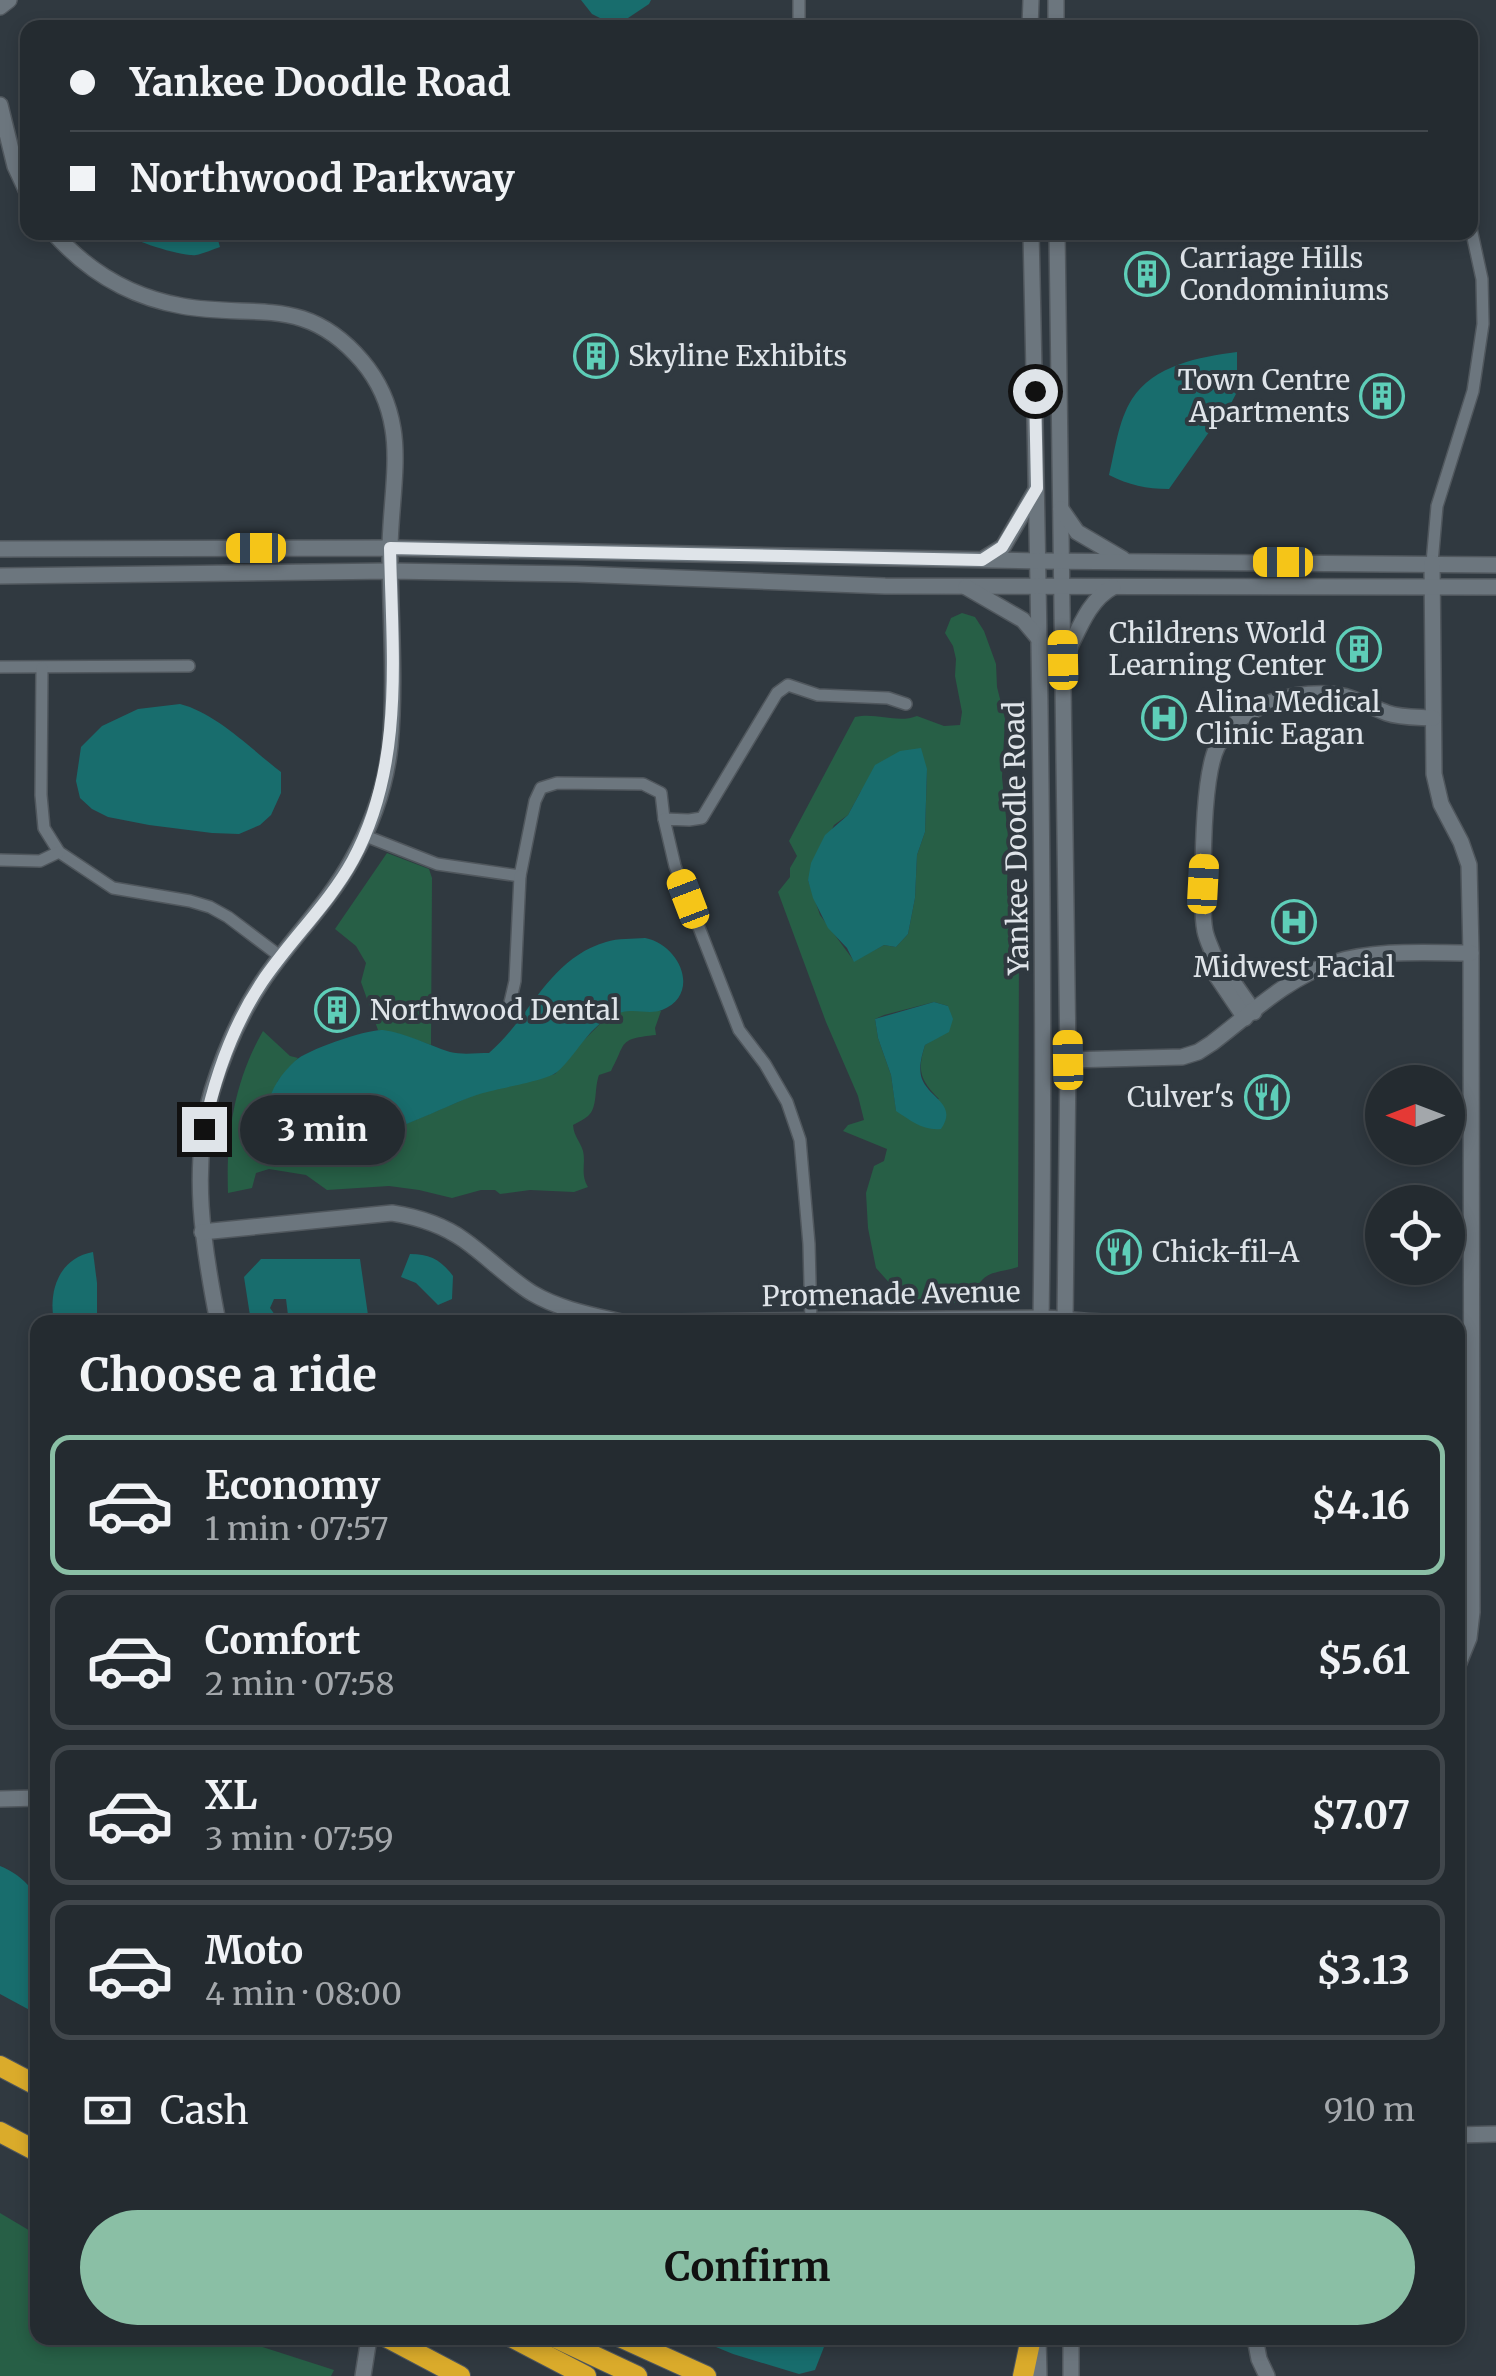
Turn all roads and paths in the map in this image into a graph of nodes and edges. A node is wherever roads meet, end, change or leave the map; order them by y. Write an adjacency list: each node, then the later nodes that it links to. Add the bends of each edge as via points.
1 (9, 0): 2 (street)
2 (0, 7)
3 (0, 105): 4 (street)
4 (20, 177)
5 (60, 240): 11 (street, via 93,269 142,296 294,316 354,352 379,386 392,425)
6 (1031, 240): 9 (street, Yankee Doodle Road)
7 (1057, 240): 10 (street, Yankee Doodle Road)
8 (1473, 240): 17 (street, via 1483,324 1473,391 1437,506)
9 (1037, 488): 13 (street, via 1002,547); 14 (street, Yankee Doodle Road)
10 (1061, 508): 15 (street, Yankee Doodle Road); 16 (street, via 1077,532)
11 (390, 548): 12 (street); 13 (street); 19 (street)
12 (0, 549)
13 (982, 560): 14 (street)
14 (1038, 561): 15 (street); 22 (street, Yankee Doodle Road)
15 (1062, 561): 16 (street); 23 (street, Yankee Doodle Road)
16 (1126, 561): 17 (street)
17 (1432, 563): 18 (street); 25 (street)
18 (1496, 565)
19 (390, 571): 20 (street); 21 (street); 35 (street, via 390,746)
20 (0, 576)
21 (966, 586): 22 (street); 27 (street, via 1023,620)
22 (1038, 587): 23 (street); 27 (street, Yankee Doodle Road)
23 (1062, 587): 24 (street); 28 (street, Yankee Doodle Road)
24 (1114, 587): 25 (street); 28 (street, via 1093,602)
25 (1432, 587): 26 (street); 33 (street)
26 (1496, 587)
27 (1039, 639): 48 (street, Yankee Doodle Road)
28 (1063, 660): 43 (street, Yankee Doodle Road)
29 (189, 666): 31 (street)
30 (0, 667): 31 (street)
31 (42, 668): 36 (street, via 44,828)
32 (906, 704): 34 (street, via 818,695 788,685 702,818)
33 (1433, 718): 39 (street, via 1441,804 1468,866); 42 (street, via 1392,715 1330,694 1300,696 1264,703 1217,748 1208,779 1205,932 1216,975)
34 (664, 819): 38 (street, via 661,793 643,784 541,788); 47 (street, via 675,866 739,1030 787,1102 800,1140)
35 (364, 836): 38 (street, via 437,864); 40 (street)
36 (58, 852): 37 (street, via 40,861); 40 (street, via 120,890 210,907)
37 (0, 860)
38 (520, 876): 41 (street, via 515,981 509,1007)
39 (1471, 953): 42 (street, via 1378,954 1332,963); 50 (street)
40 (280, 958): 44 (street, via 241,1018 212,1090 199,1168)
41 (496, 1012)
42 (1250, 1015): 43 (street, via 1182,1058)
43 (1068, 1060): 49 (street, Yankee Doodle Road)
44 (202, 1232): 45 (street); 46 (street, via 408,1216 450,1231 541,1298)
45 (217, 1315)
46 (592, 1315)
47 (812, 1315)
48 (1041, 1315)
49 (1065, 1315)
50 (1465, 1354): 51 (street, via 1472,1612)
51 (1465, 1646)
52 (0, 1798): 53 (street)
53 (30, 1798)
54 (3, 2068): 55 (highway)
55 (30, 2080)
56 (0, 2132): 59 (highway)
57 (1465, 2134): 58 (street)
58 (1496, 2134)
59 (30, 2148)
60 (367, 2345): 70 (street)
61 (400, 2345): 71 (highway)
62 (402, 2345): 72 (highway)
63 (526, 2345): 73 (highway)
64 (571, 2345): 74 (highway)
65 (637, 2345): 75 (highway)
66 (1033, 2345): 76 (highway)
67 (1036, 2345): 77 (street)
68 (1071, 2345): 78 (street)
69 (1257, 2345): 79 (street)
70 (363, 2376)
71 (446, 2376)
72 (460, 2376)
73 (586, 2376)
74 (637, 2376)
75 (706, 2376)
76 (1023, 2376)
77 (1039, 2376)
78 (1072, 2376)
79 (1268, 2376)

